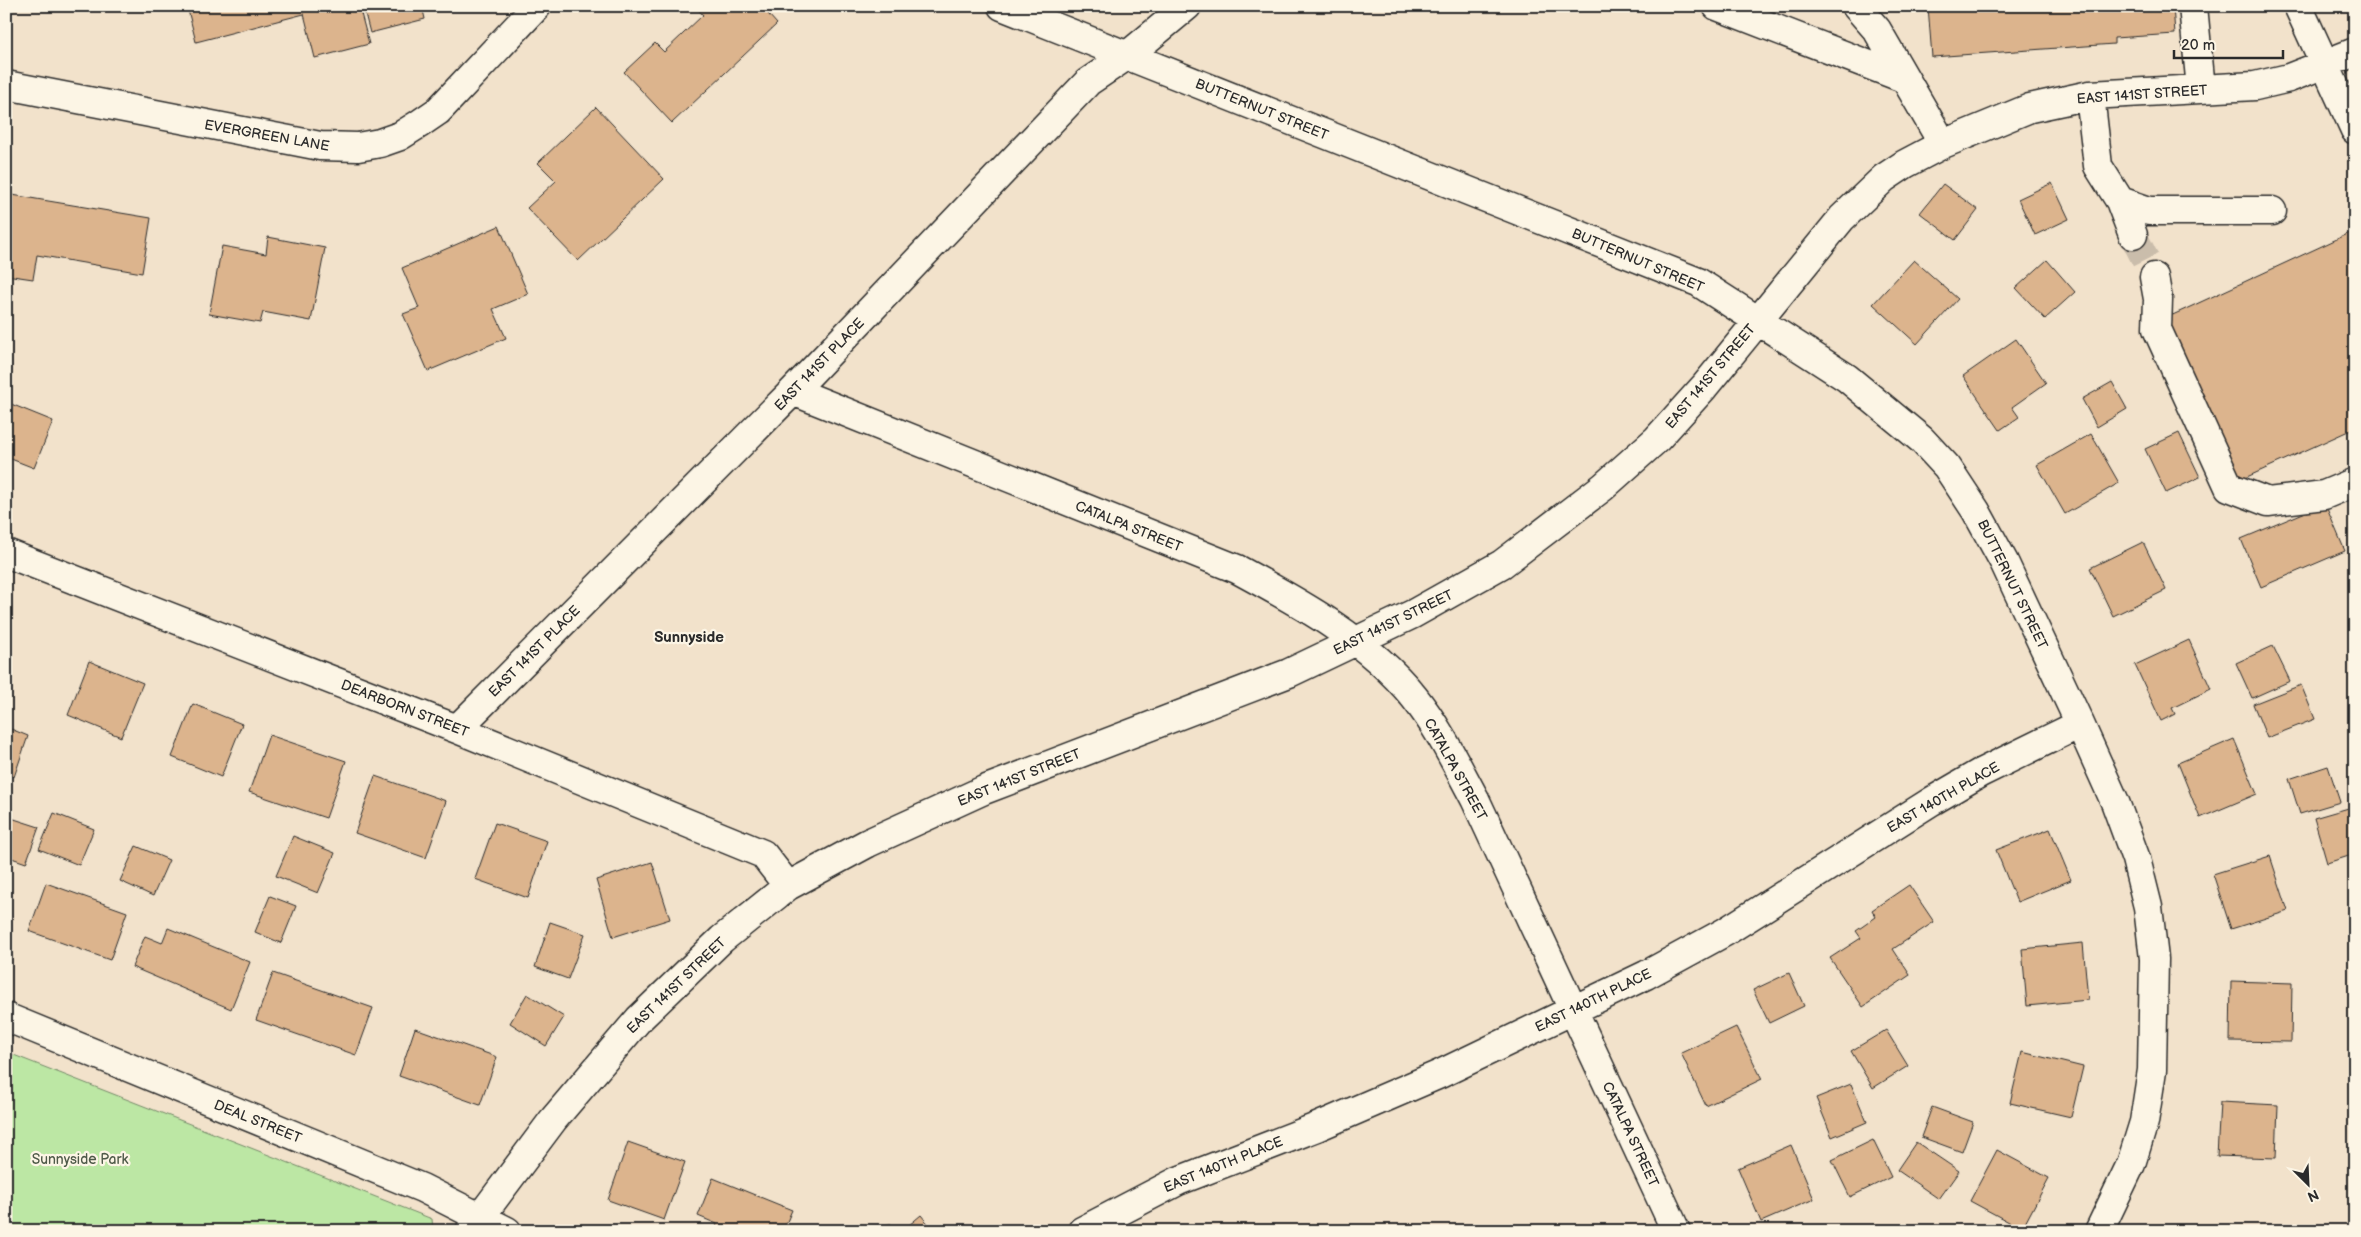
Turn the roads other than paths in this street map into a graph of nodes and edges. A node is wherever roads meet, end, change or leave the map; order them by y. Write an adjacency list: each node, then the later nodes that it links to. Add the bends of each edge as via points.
1 (538, 6): 12 (street, EVERGREEN LANE, via 438,111 400,136 358,147 320,146)
2 (1187, 6): 9 (street, EAST 141ST PLACE)
3 (1717, 6): 11 (street)
4 (1856, 6): 11 (street, via 1877,30)
5 (2193, 6): 13 (street)
6 (2298, 6): 10 (street)
7 (1010, 8): 9 (street, BUTTERNUT STREET)
8 (2355, 52): 10 (street, EAST 141ST STREET)
9 (1128, 55): 21 (street, BUTTERNUT STREET, via 1698,282); 22 (street, EAST 141ST PLACE, via 1088,82)
10 (2324, 64): 13 (street, EAST 141ST STREET, via 2290,78 2255,86); 15 (street)
11 (1903, 78): 16 (street)
12 (6, 85)
13 (2201, 89): 14 (street, EAST 141ST STREET)
14 (2090, 95): 16 (street, EAST 141ST STREET, via 2030,108); 17 (street, via 2098,166)
15 (2355, 130)
16 (1943, 144): 21 (street, EAST 141ST STREET, via 1884,178 1842,218)
17 (2120, 201): 18 (street, via 2149,211); 19 (street)
18 (2272, 211)
19 (2134, 235)
20 (2154, 277): 23 (street, via 2158,299 2157,329 2229,487 2268,502 2324,495)
21 (1757, 320): 25 (street, EAST 141ST STREET, via 1704,387 1657,439 1604,487 1502,564 1413,614); 26 (street, BUTTERNUT STREET, via 1847,378 1922,440 1947,467 2004,562)
22 (793, 391): 25 (street, CATALPA STREET, via 1237,569); 27 (street, EAST 141ST PLACE)
23 (2355, 482)
24 (6, 553): 27 (street, DEARBORN STREET)
25 (1356, 641): 28 (street, EAST 141ST STREET, via 1289,673 984,790 868,843); 29 (street, CATALPA STREET, via 1414,698 1440,735 1475,798)
26 (2080, 724): 29 (street, EAST 140TH PLACE, via 1980,773 1725,932); 35 (street, BUTTERNUT STREET, via 2136,859 2148,907 2154,959 2152,1070 2144,1122 2131,1164)
27 (457, 729): 28 (street, DEARBORN STREET, via 762,854)
28 (788, 886): 31 (street, EAST 141ST STREET, via 722,939 638,1019 553,1120)
29 (1574, 1010): 33 (street, EAST 140TH PLACE, via 1431,1078 1178,1181); 34 (street, CATALPA STREET)
30 (6, 1017): 31 (street, DEAL STREET, via 422,1188)
31 (475, 1224): 32 (street, DEAL STREET)
32 (507, 1231)
33 (1082, 1231)
34 (1676, 1231)
35 (2099, 1231)

